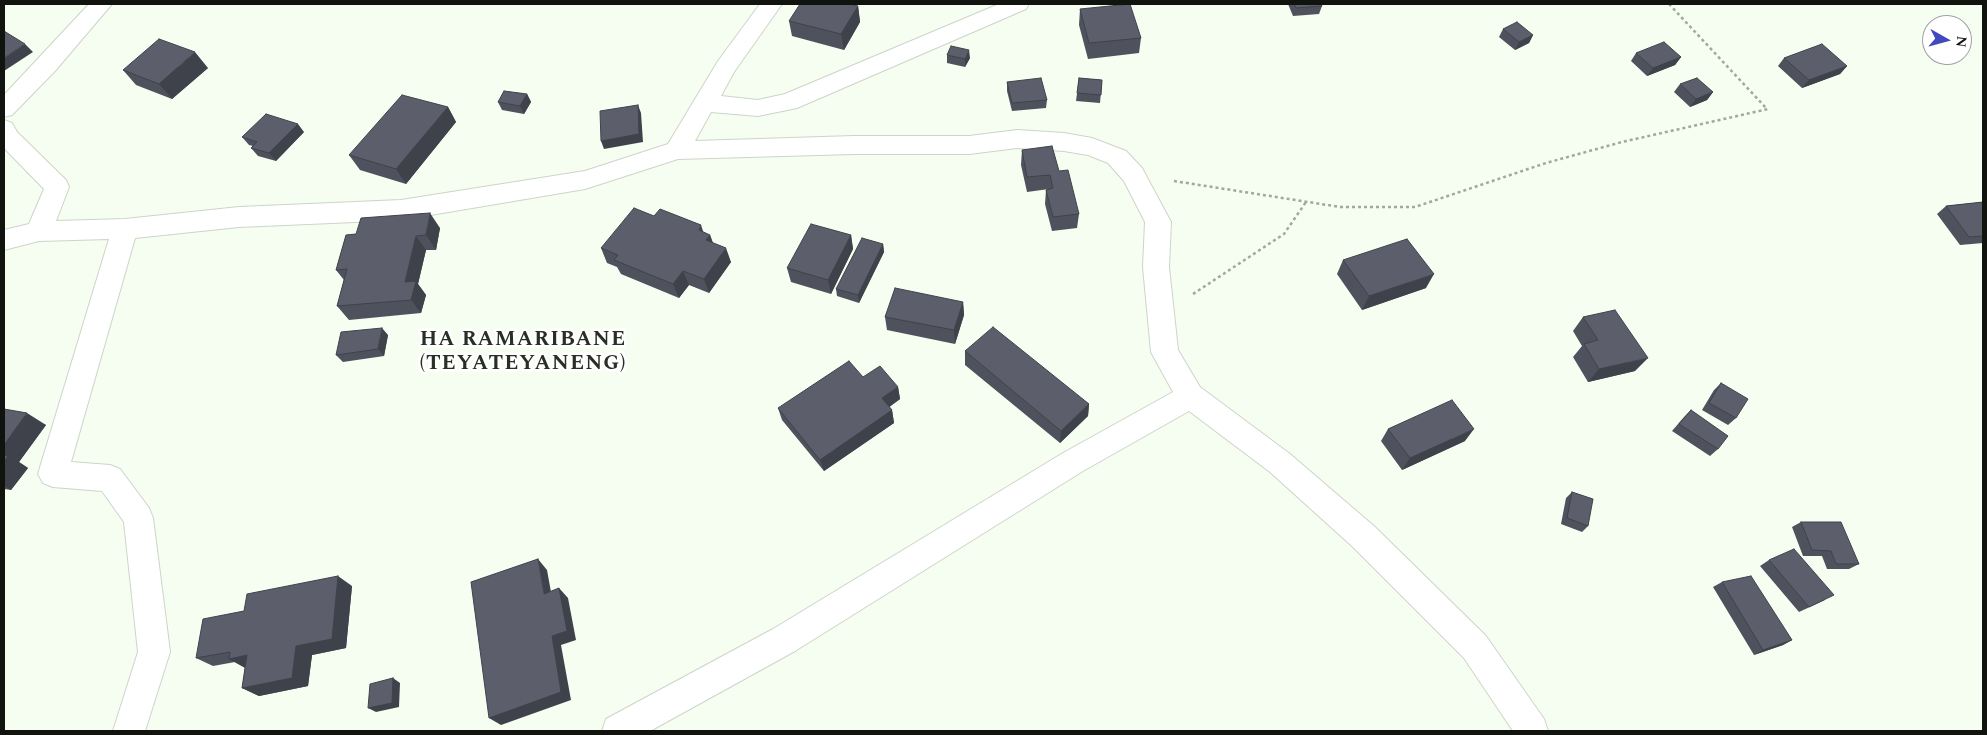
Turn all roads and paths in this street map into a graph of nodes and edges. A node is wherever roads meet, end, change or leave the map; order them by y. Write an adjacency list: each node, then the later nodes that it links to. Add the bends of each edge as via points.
1 (101, 4): 6 (street)
2 (771, 4): 5 (street, via 726,67)
3 (1018, 4): 5 (street, via 789,102 758,108)
4 (1669, 4): 10 (path, via 1768,109 1622,142 1415,206 1340,207)
5 (706, 102): 8 (street)
6 (4, 109)
7 (4, 129): 12 (street, via 6,136 58,187)
8 (676, 150): 9 (street, via 968,145 1017,139 1092,147 1117,157); 11 (street, via 585,180 401,210 239,216)
9 (1133, 175): 10 (path); 14 (street, via 1158,222 1156,267)
10 (1306, 202): 14 (path, via 1284,234)
11 (125, 229): 12 (street); 16 (street, via 53,474 110,478 138,518 154,652)
12 (39, 231): 13 (street)
13 (4, 240)
14 (1161, 314): 15 (street, via 1165,352)
15 (1190, 396): 17 (street, via 1072,462 784,640); 18 (street, via 1280,463 1364,536 1476,647)
16 (129, 731)
17 (618, 731)
18 (1532, 731)

